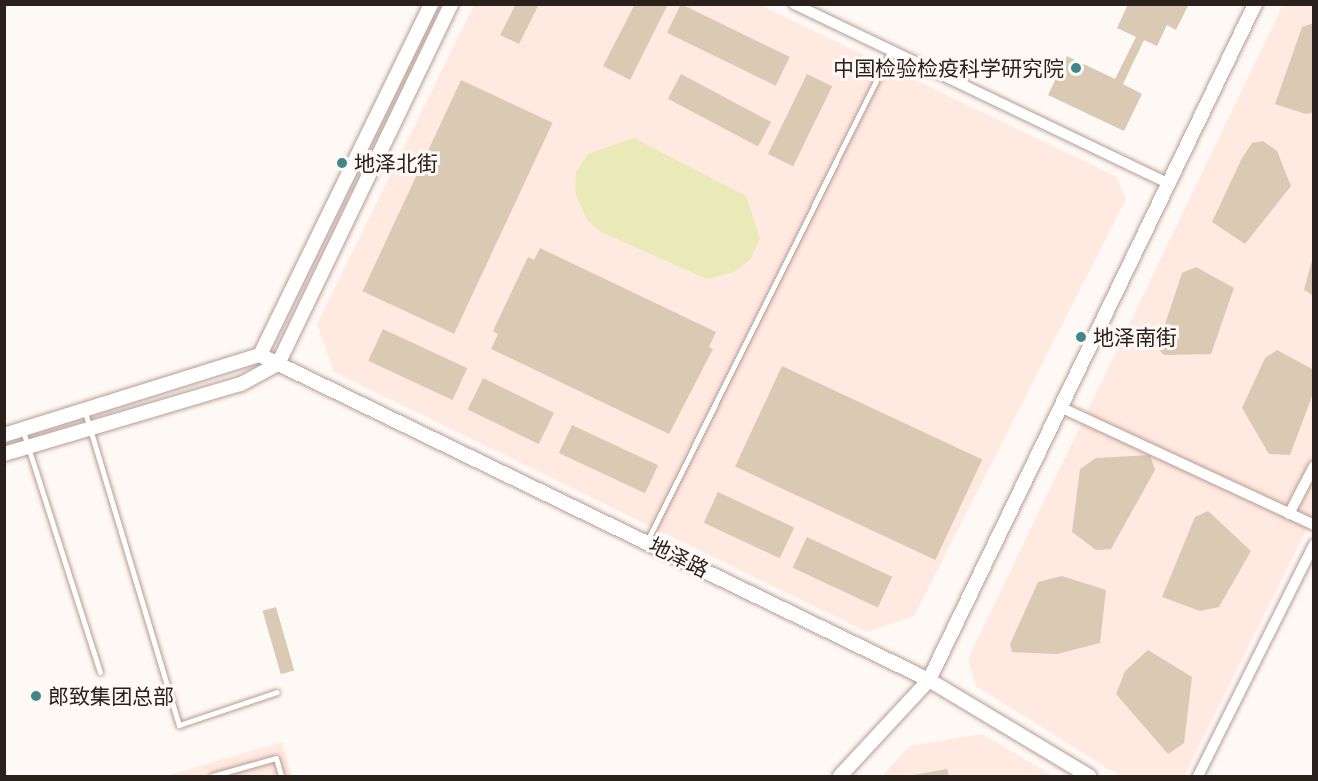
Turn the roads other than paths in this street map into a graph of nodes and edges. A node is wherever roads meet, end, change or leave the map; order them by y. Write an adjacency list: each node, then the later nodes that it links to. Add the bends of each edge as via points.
1 (431, 4): 7 (street)
2 (451, 4): 8 (street)
3 (794, 4): 5 (street)
4 (1255, 4): 6 (street)
5 (891, 51): 6 (street); 19 (lane)
6 (1166, 182): 9 (street)
7 (260, 355): 8 (street, 地泽路); 10 (street)
8 (279, 364): 11 (street, via 241,384); 19 (street, 地泽路)
9 (1060, 407): 17 (street); 22 (street)
10 (85, 412): 11 (lane); 12 (street)
11 (91, 428): 14 (street); 23 (lane, via 179,725)
12 (23, 430): 13 (street); 14 (lane)
13 (4, 435)
14 (28, 447): 15 (street); 21 (lane)
15 (4, 454)
16 (1314, 466): 17 (street)
17 (1289, 514): 18 (street)
18 (1314, 525)
19 (647, 542): 22 (street, 地泽路)
20 (1314, 544): 28 (street)
21 (100, 672)
22 (929, 681): 26 (street); 27 (street, 地泽路)
23 (276, 692)
24 (212, 777): 25 (lane, via 276,758)
25 (281, 777)
26 (840, 777)
27 (1089, 777)
28 (1198, 777)

